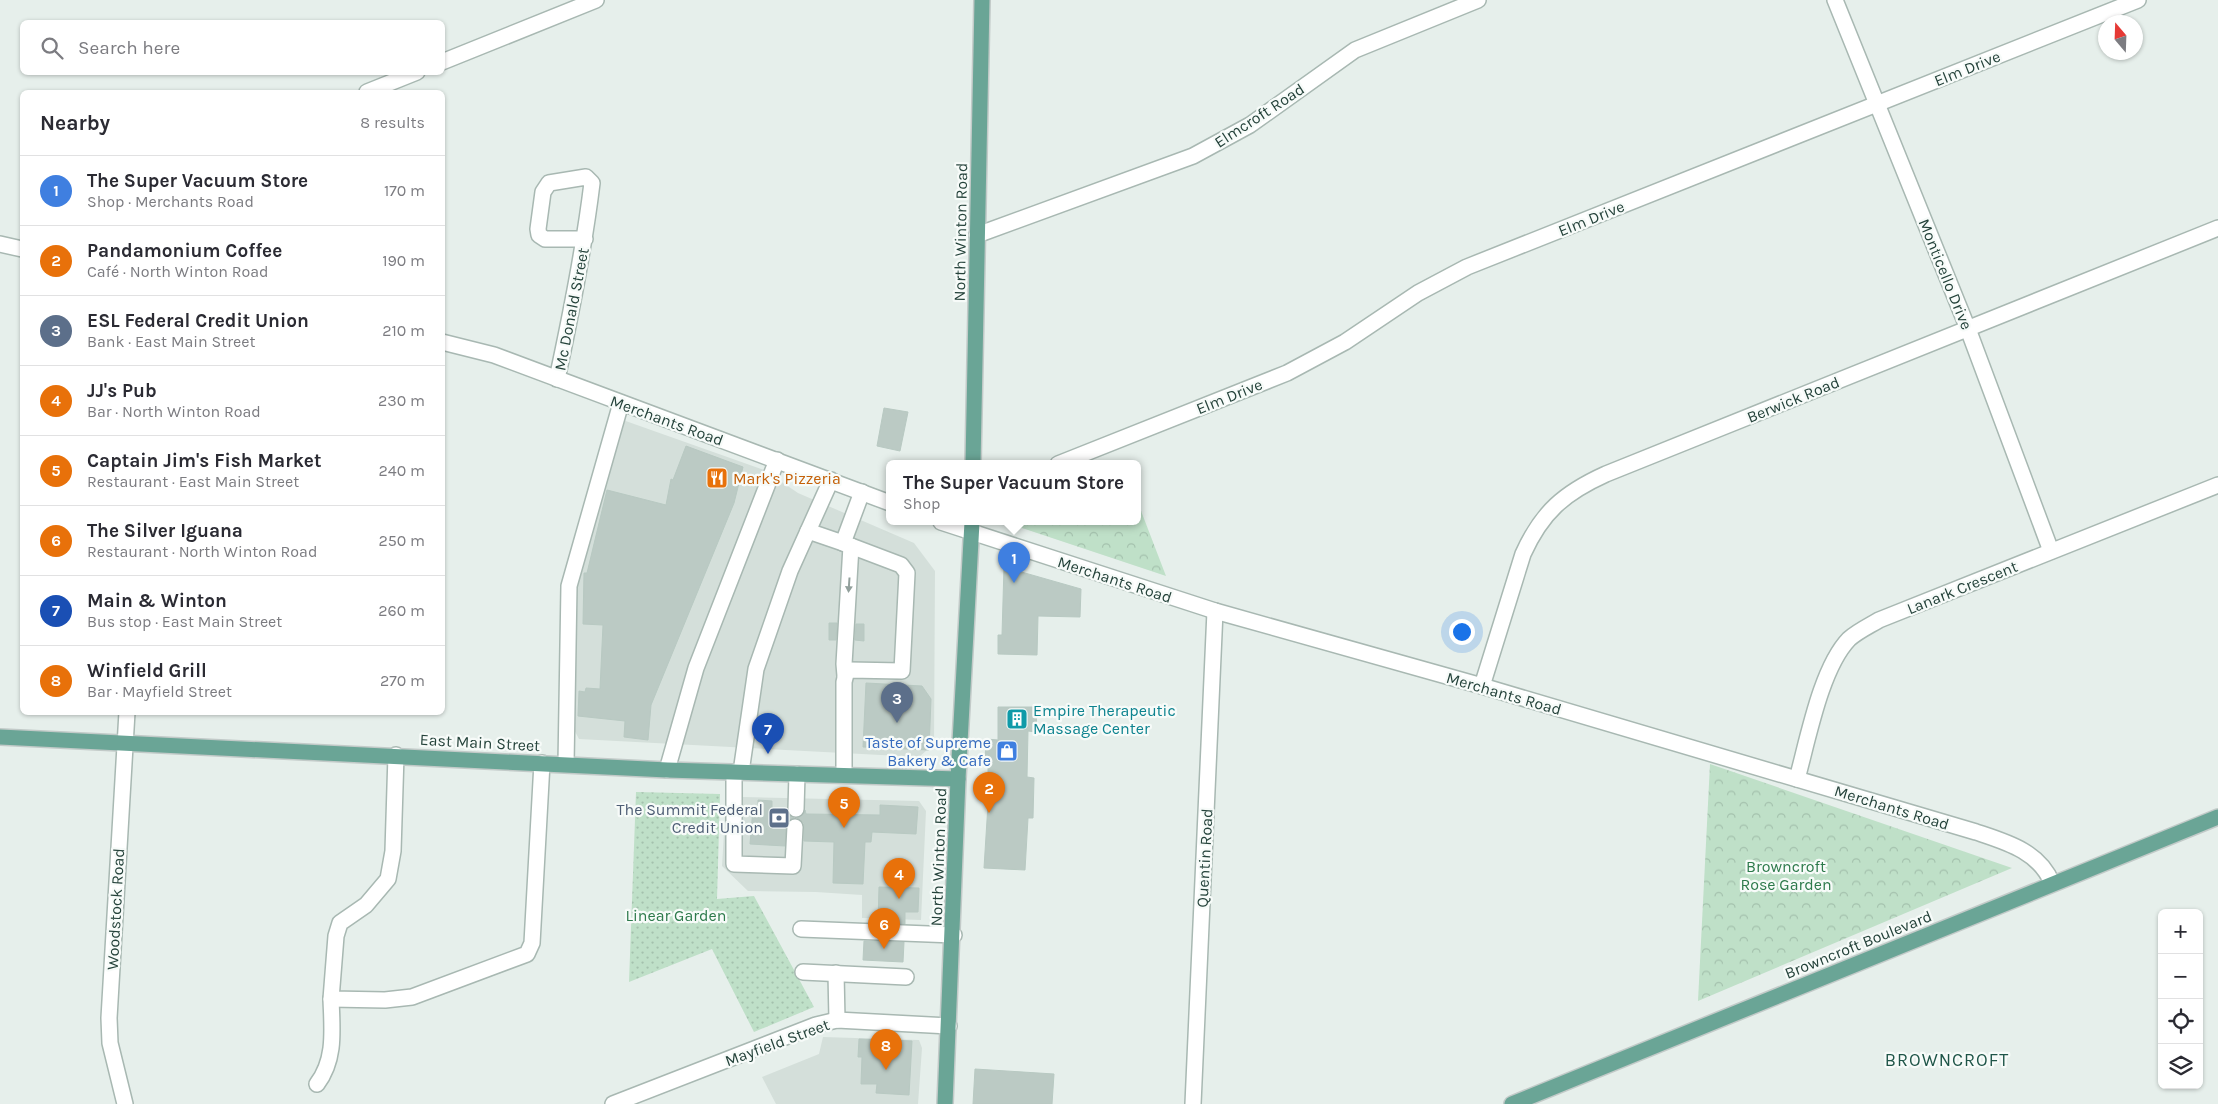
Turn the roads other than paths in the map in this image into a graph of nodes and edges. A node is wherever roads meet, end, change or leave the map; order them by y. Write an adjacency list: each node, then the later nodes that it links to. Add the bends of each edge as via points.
1 (596, 0): 6 (street)
2 (982, 0): 11 (main road, North Winton Road)
3 (1478, 0): 11 (street, Elmcroft Road, via 1355,50 1250,125 1193,156)
4 (1835, 0): 9 (street, Monticello Drive)
5 (2138, 0): 9 (street, Elm Drive)
6 (445, 61)
7 (410, 75): 8 (street)
8 (372, 90)
9 (1876, 104): 15 (street, Monticello Drive); 21 (street, Elm Drive, via 1467,267 1418,292 1345,342 1287,373)
10 (2218, 228): 15 (street, Berwick Road)
11 (977, 235): 20 (main road, North Winton Road)
12 (585, 239): 12 (street, Mc Donald Street, via 590,179 550,183 543,192 540,235 545,239); 17 (street, Mc Donald Street)
13 (0, 244): 14 (street)
14 (20, 249)
15 (1968, 329): 29 (street, Monticello Drive); 32 (street, Berwick Road, via 1606,474 1569,494 1542,518 1523,554)
16 (445, 343): 17 (street, Merchants Road, via 494,356)
17 (557, 379): 18 (street, Merchants Road)
18 (621, 403): 19 (street, Merchants Road); 38 (street, via 569,586)
19 (777, 460): 22 (street, Merchants Road); 39 (street, via 696,668)
20 (973, 460)
21 (1068, 460)
22 (831, 480): 24 (street, Merchants Road); 27 (street)
23 (2218, 485): 29 (street, Lanark Crescent)
24 (862, 492): 25 (street, Merchants Road); 28 (street)
25 (886, 501)
26 (971, 527): 30 (street, Merchants Road); 43 (main road, North Winton Road)
27 (808, 531): 28 (street); 40 (street, via 790,571 756,669)
28 (847, 544): 31 (street, one-way to 31); 31 (street, via 901,565 908,573 902,671 849,670)
29 (2051, 551): 44 (street, Lanark Crescent, via 1879,620 1851,638 1831,665)
30 (1215, 611): 32 (street, Merchants Road); 61 (street, Quentin Road)
31 (845, 676): 42 (street)
32 (1482, 686): 44 (street, Merchants Road)
33 (127, 715): 35 (street, Woodstock Road)
34 (0, 737): 35 (main road, East Main Street)
35 (126, 742): 36 (main road, East Main Street); 58 (street, Woodstock Road, via 109,1018 114,1066)
36 (396, 755): 37 (main road, East Main Street); 54 (street, via 393,851 388,879 366,905 340,923)
37 (542, 763): 38 (main road, East Main Street); 54 (street, via 532,943 526,954 412,997)
38 (566, 764): 39 (main road, East Main Street)
39 (667, 770): 40 (main road, East Main Street)
40 (738, 772): 41 (main road, East Main Street); 47 (street, via 734,864 793,866)
41 (798, 774): 42 (main road, East Main Street); 45 (street)
42 (844, 775): 43 (main road, East Main Street)
43 (958, 779): 50 (main road, North Winton Road)
44 (1798, 779): 48 (street, Merchants Road, via 2011,844 2038,861)
45 (796, 809)
46 (2218, 817): 48 (main road, Browncroft Boulevard)
47 (795, 827)
48 (2052, 883): 62 (main road, Browncroft Boulevard)
49 (801, 930): 50 (street)
50 (954, 935): 56 (main road, North Winton Road)
51 (803, 972): 52 (street)
52 (836, 973): 53 (street); 55 (street)
53 (906, 977)
54 (331, 999): 57 (street, via 332,1036 328,1067)
55 (837, 1020): 56 (street, Mayfield Street); 59 (street, Mayfield Street, via 784,1037)
56 (948, 1026): 60 (main road, North Winton Road)
57 (317, 1084)
58 (125, 1104)
59 (613, 1104)
60 (945, 1104)
61 (1193, 1104)
62 (1512, 1104)

